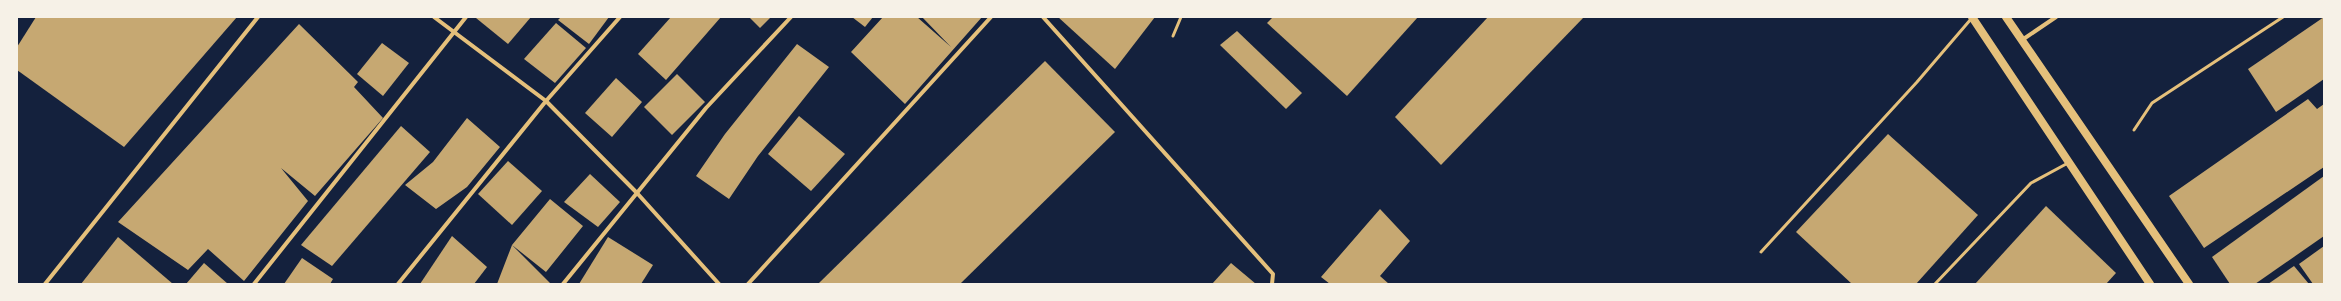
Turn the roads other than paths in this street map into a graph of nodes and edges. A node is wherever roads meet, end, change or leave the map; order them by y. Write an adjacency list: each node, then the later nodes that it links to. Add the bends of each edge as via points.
1 (258, 17): 21 (street)
2 (434, 17): 13 (street)
3 (466, 17): 13 (street)
4 (620, 17): 16 (street)
5 (791, 17): 19 (street, via 706,108)
6 (991, 17): 26 (street)
7 (1043, 17): 27 (street, via 1273,274)
8 (1181, 17): 14 (lane)
9 (1972, 17): 18 (main road); 20 (lane, via 1917,82)
10 (2006, 17): 15 (main road)
11 (2056, 17): 15 (street)
12 (2283, 17): 17 (lane, via 2152,103)
13 (453, 32): 16 (street); 22 (street)
14 (1173, 36)
15 (2022, 40): 30 (main road)
16 (546, 101): 19 (street); 23 (street)
17 (2134, 130)
18 (2070, 162): 28 (lane, via 2031,183); 29 (main road)
19 (636, 193): 24 (street); 25 (street)
20 (1761, 252)
21 (45, 284)
22 (254, 284)
23 (398, 284)
24 (563, 284)
25 (720, 284)
26 (748, 284)
27 (1272, 284)
28 (1936, 284)
29 (2150, 284)
30 (2189, 284)

